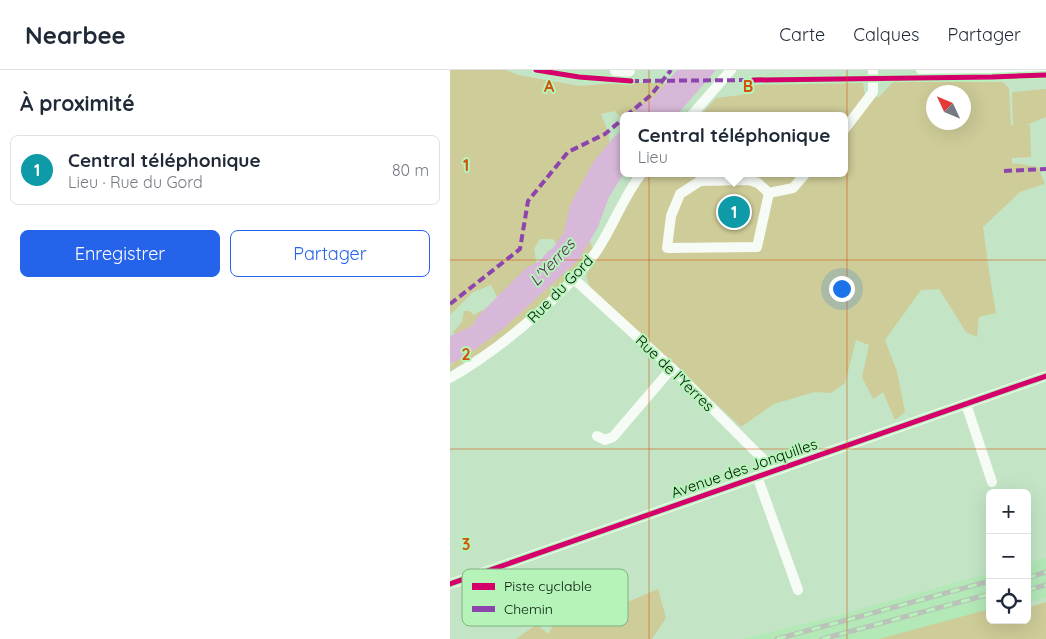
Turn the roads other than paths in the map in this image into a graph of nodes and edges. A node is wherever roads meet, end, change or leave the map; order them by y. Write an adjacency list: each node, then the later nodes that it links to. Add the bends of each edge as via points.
1 (618, 70): 2 (main road)
2 (628, 70)
3 (731, 70): 7 (street)
4 (873, 70): 8 (street, via 873,92)
5 (921, 70): 6 (street, via 927,73)
6 (1046, 71)
7 (694, 112)
8 (848, 125)
9 (639, 177): 12 (street, Rue du Gord, via 596,252)
10 (802, 177): 11 (street, via 792,188)
11 (768, 193): 11 (street, via 757,247 667,248 670,216 680,194 700,182 749,180 758,183)
12 (574, 279): 13 (street, Rue de l'Yerres); 15 (street, Rue du Gord, via 513,336)
13 (672, 368): 17 (street, via 613,437 605,440); 18 (street, Rue de l'Yerres, via 767,463)
14 (1046, 376): 16 (street, Avenue des Jonquilles)
15 (450, 378)
16 (966, 404): 18 (street, Avenue des Jonquilles); 20 (street)
17 (597, 436)
18 (771, 472): 19 (street, Avenue des Jonquilles)
19 (757, 476): 21 (street, Avenue des Jonquilles); 24 (street)
20 (992, 482)
21 (493, 569)
22 (462, 580): 23 (street, Avenue des Jonquilles)
23 (450, 584)
24 (798, 590)

